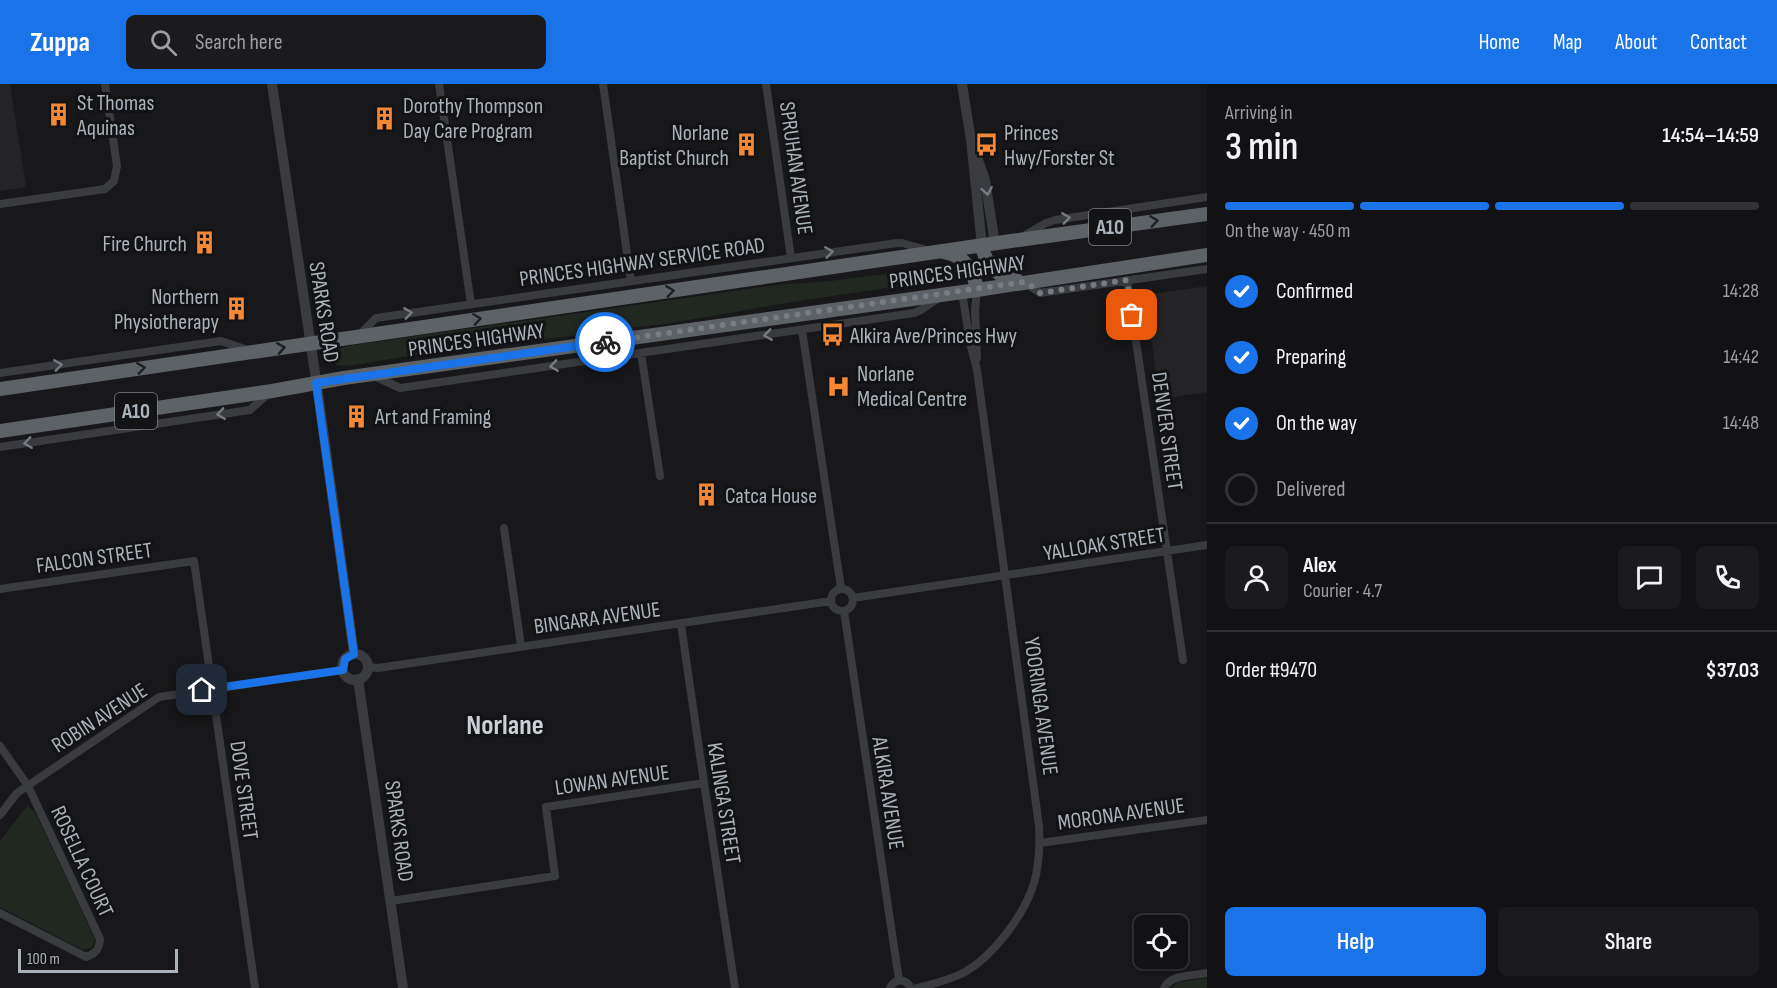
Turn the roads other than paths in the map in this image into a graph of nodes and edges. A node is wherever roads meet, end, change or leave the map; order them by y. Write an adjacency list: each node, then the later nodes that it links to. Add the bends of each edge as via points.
1 (105, 84): 8 (street, via 117,166 114,181 105,189)
2 (272, 84): 27 (street, SPARKS ROAD)
3 (438, 84): 24 (street)
4 (603, 84): 19 (street)
5 (766, 84): 14 (street, SPRUHAN AVENUE)
6 (962, 84): 11 (street)
7 (1207, 197): 10 (street, one-way to 7, via 1055,220)
8 (0, 204)
9 (1207, 214): 10 (highway, PRINCES HIGHWAY / A10, one-way to 9)
10 (1013, 241): 11 (highway, PRINCES HIGHWAY / A10)
11 (988, 245): 12 (highway, PRINCES HIGHWAY / A10); 15 (highway); 17 (highway)
12 (939, 252): 14 (street, PRINCES HIGHWAY SERVICE ROAD, one-way to 12, via 899,242); 17 (highway, via 959,257); 26 (highway, PRINCES HIGHWAY / A10, one-way to 12)
13 (1207, 255): 20 (highway, PRINCES HIGHWAY / A10)
14 (791, 258): 19 (street, PRINCES HIGHWAY SERVICE ROAD)
15 (988, 264): 20 (highway, via 1002,277); 21 (highway)
16 (1207, 269): 18 (street)
17 (972, 273): 21 (highway); 22 (highway)
18 (1127, 280): 20 (street, via 1040,293); 41 (street, DENVER STREET)
19 (631, 281): 24 (street, PRINCES HIGHWAY SERVICE ROAD)
20 (1023, 282): 21 (highway, PRINCES HIGHWAY / A10)
21 (977, 290): 22 (highway, PRINCES HIGHWAY / A10); 30 (street, YOORINGA AVENUE)
22 (962, 292): 23 (highway, PRINCES HIGHWAY / A10); 30 (street, YOORINGA AVENUE)
23 (945, 294): 25 (street, via 916,313); 32 (highway, PRINCES HIGHWAY / A10)
24 (471, 304): 26 (street, PRINCES HIGHWAY SERVICE ROAD, one-way to 24, via 376,318)
25 (802, 330): 29 (street, one-way to 29); 44 (street)
26 (357, 336): 27 (highway, PRINCES HIGHWAY / A10)
27 (311, 344): 28 (highway, PRINCES HIGHWAY / A10, one-way to 27); 33 (street, SPARKS ROAD)
28 (252, 352): 31 (street, one-way to 28, via 221,341); 34 (highway, PRINCES HIGHWAY / A10, one-way to 28)
29 (641, 353): 32 (street, one-way to 32, via 400,388); 38 (street)
30 (977, 370): 43 (street, YOORINGA AVENUE)
31 (0, 373)
32 (372, 375): 33 (highway, PRINCES HIGHWAY / A10)
33 (316, 383): 35 (highway, PRINCES HIGHWAY / A10); 51 (street, SPARKS ROAD)
34 (0, 389)
35 (272, 391): 36 (highway, PRINCES HIGHWAY / A10); 37 (street, one-way to 37, via 250,410)
36 (0, 431)
37 (0, 447)
38 (660, 476)
39 (504, 528): 50 (street)
40 (1207, 545): 41 (street, YALLOAK STREET)
41 (1167, 551): 43 (street, YALLOAK STREET); 52 (street, DENVER STREET)
42 (194, 561): 45 (street, FALCON STREET); 56 (street, DOVE STREET)
43 (1006, 576): 46 (street); 62 (street, YOORINGA AVENUE)
44 (840, 588): 46 (street, via 848,590); 47 (street, via 833,592)
45 (0, 589)
46 (853, 598): 48 (street)
47 (831, 602): 48 (street); 49 (street, BINGARA AVENUE)
48 (844, 611): 66 (street, ALKIRA AVENUE)
49 (681, 624): 50 (street, BINGARA AVENUE); 58 (street, KALINGA STREET)
50 (521, 646): 53 (street, BINGARA AVENUE)
51 (354, 654): 53 (street, via 363,656); 54 (street, via 345,659)
52 (1183, 660)
53 (368, 667): 55 (street)
54 (343, 670): 55 (street, via 350,679); 56 (street, ROBIN AVENUE)
55 (358, 679): 63 (street, SPARKS ROAD)
56 (212, 689): 59 (street, ROBIN AVENUE, via 159,697); 67 (street, DOVE STREET)
57 (0, 746): 59 (street)
58 (704, 783): 63 (street, LOWAN AVENUE, via 546,807 555,876); 69 (street, KALINGA STREET)
59 (28, 786): 60 (street, ROBIN AVENUE, via 17,793); 64 (street, ROSELLA COURT, via 100,939 99,948 86,957)
60 (0, 816)
61 (1207, 820): 62 (street, MORONA AVENUE)
62 (1040, 843): 72 (street, YOORINGA AVENUE, via 1034,884 1008,932 966,971)
63 (391, 901): 68 (street, SPARKS ROAD)
64 (0, 913)
65 (1207, 974): 73 (street, via 1175,978)
66 (899, 980): 70 (street); 71 (street, via 906,981)
67 (255, 988)
68 (403, 988)
69 (735, 988)
70 (890, 988)
71 (911, 988)
72 (916, 988)
73 (1164, 988)

